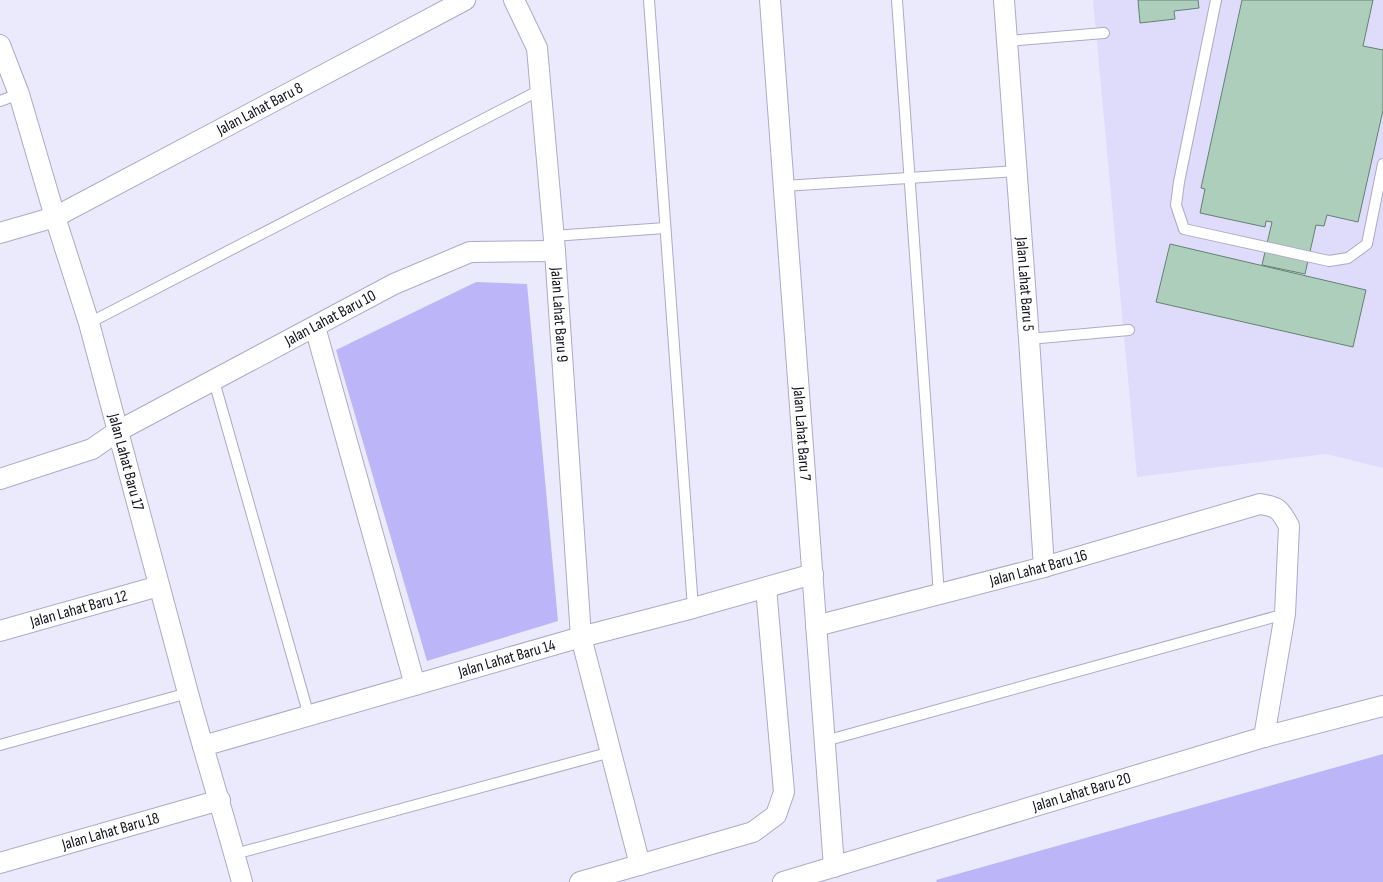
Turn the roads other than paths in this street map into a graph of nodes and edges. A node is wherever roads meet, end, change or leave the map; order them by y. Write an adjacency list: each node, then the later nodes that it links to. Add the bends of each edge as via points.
1 (465, 0): 18 (street, Jalan Lahat Baru 8)
2 (514, 0): 11 (street, Jalan Lahat Baru 9, via 536,48)
3 (649, 0): 19 (lane)
4 (770, 0): 17 (street, Jalan Lahat Baru 7)
5 (897, 0): 16 (lane)
6 (1004, 0): 9 (street, Jalan Lahat Baru 5)
7 (1216, 0): 14 (lane, via 1179,182 1176,205 1184,229 1329,261 1348,258 1367,244)
8 (1104, 33): 9 (lane)
9 (1008, 42): 15 (street, Jalan Lahat Baru 5)
10 (0, 45): 12 (street, Jalan Lahat Baru 17)
11 (540, 90): 21 (street, Jalan Lahat Baru 9); 22 (lane)
12 (19, 94): 13 (lane); 18 (street, Jalan Lahat Baru 17)
13 (0, 101)
14 (1383, 164)
15 (1017, 171): 16 (lane); 25 (street, Jalan Lahat Baru 5)
16 (910, 178): 17 (lane); 33 (lane)
17 (784, 186): 30 (street, Jalan Lahat Baru 7)
18 (55, 217): 20 (street); 22 (street, Jalan Lahat Baru 17)
19 (665, 228): 21 (lane); 34 (lane)
20 (0, 232)
21 (554, 243): 23 (street, Jalan Lahat Baru 10, via 470,252 394,284); 38 (street, Jalan Lahat Baru 9)
22 (89, 323): 27 (street, Jalan Lahat Baru 17)
23 (315, 327): 26 (street, Jalan Lahat Baru 10); 39 (street)
24 (1129, 330): 25 (lane)
25 (1029, 340): 29 (street, Jalan Lahat Baru 5)
26 (214, 381): 27 (street, Jalan Lahat Baru 10); 42 (lane)
27 (118, 431): 28 (street, Jalan Lahat Baru 10, via 92,449); 31 (street, Jalan Lahat Baru 17)
28 (0, 479)
29 (1044, 567): 33 (street, Jalan Lahat Baru 16); 35 (street, Jalan Lahat Baru 16, via 1260,504 1274,506 1289,526)
30 (813, 574): 32 (street, Jalan Lahat Baru 14); 36 (street, Jalan Lahat Baru 7)
31 (159, 586): 37 (street, Jalan Lahat Baru 12); 40 (street, Jalan Lahat Baru 17)
32 (766, 588): 34 (street, Jalan Lahat Baru 14); 51 (street, via 784,792 776,815 754,832)
33 (939, 595): 36 (street, Jalan Lahat Baru 16)
34 (692, 608): 38 (street, Jalan Lahat Baru 14)
35 (1286, 614): 43 (street); 44 (lane)
36 (816, 626): 44 (street, Jalan Lahat Baru 7)
37 (0, 630)
38 (581, 637): 39 (street, Jalan Lahat Baru 14); 47 (street, Jalan Lahat Baru 9)
39 (415, 685): 42 (street, Jalan Lahat Baru 14)
40 (188, 693): 45 (lane); 46 (street, Jalan Lahat Baru 17)
41 (1383, 706): 43 (street, Jalan Lahat Baru 20)
42 (309, 716): 46 (street, Jalan Lahat Baru 14)
43 (1264, 737): 52 (street, Jalan Lahat Baru 20)
44 (824, 741): 52 (street, Jalan Lahat Baru 7)
45 (0, 745)
46 (203, 746): 48 (street, Jalan Lahat Baru 17)
47 (611, 752): 49 (lane); 51 (street, Jalan Lahat Baru 9)
48 (220, 800): 49 (street, Jalan Lahat Baru 17); 50 (street, Jalan Lahat Baru 18)
49 (235, 854): 53 (street, Jalan Lahat Baru 17)
50 (0, 862)
51 (640, 865): 54 (street)
52 (834, 867): 55 (street, Jalan Lahat Baru 20)
53 (242, 882)
54 (580, 882)
55 (783, 882)

